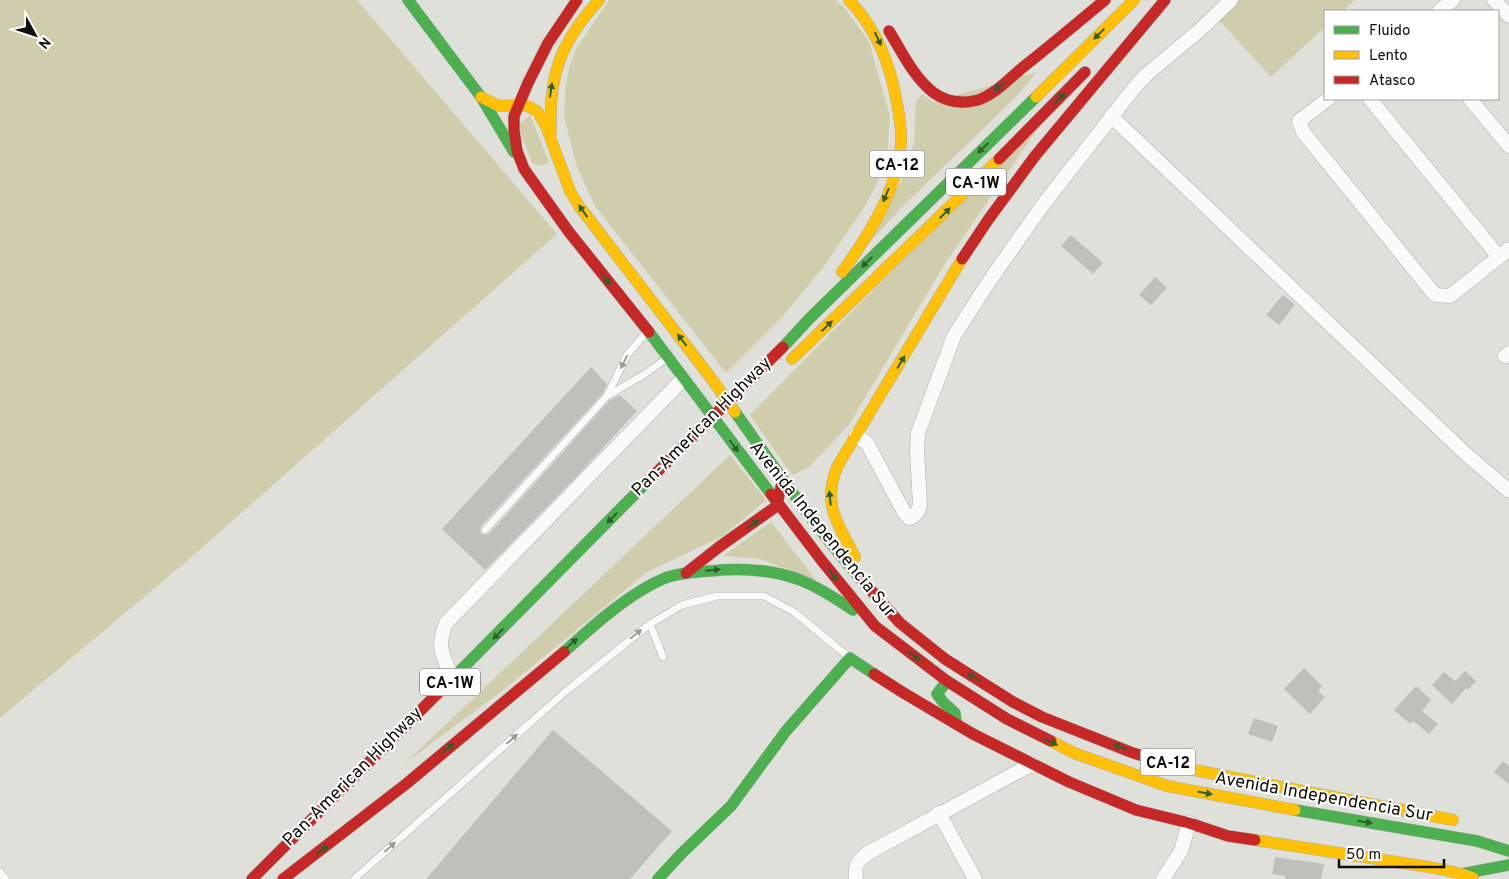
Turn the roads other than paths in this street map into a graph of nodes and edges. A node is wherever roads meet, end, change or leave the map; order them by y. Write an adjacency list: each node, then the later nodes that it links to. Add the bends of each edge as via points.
1 (408, 0): 18 (main road, Avenida Independencia Sur)
2 (577, 0): 17 (main road, CA-12, via 548,43)
3 (598, 0): 25 (main road, one-way to 3, via 550,96 558,63 576,29)
4 (849, 0): 30 (main road, CA-12, one-way to 30, via 873,28 890,66 899,113 900,150 892,182 869,231)
5 (1106, 0): 14 (main road, one-way to 14, via 998,88 979,100 966,102 952,101 928,89 916,76)
6 (1134, 0): 30 (main road, Pan-American Highway / CA-1W, one-way to 30)
7 (1156, 0): 15 (main road)
8 (1165, 0): 36 (main road, one-way to 8, via 954,271 988,220 1035,156)
9 (1231, 0): 24 (street, via 1146,75)
10 (1453, 0): 12 (street)
11 (1494, 0): 13 (street)
12 (1440, 10)
13 (1509, 16)
14 (883, 22)
15 (1121, 34)
16 (1094, 62): 33 (main road, Pan-American Highway / CA-1W, one-way to 16, via 1041,118)
17 (528, 84): 22 (main road, CA-12); 23 (main road)
18 (481, 97): 23 (main road); 28 (main road, Avenida Independencia Sur)
19 (1327, 100): 29 (street, via 1300,121 1303,132 1435,294 1450,296)
20 (1371, 100): 29 (street)
21 (1471, 100): 26 (street)
22 (518, 105): 23 (main road); 25 (main road, via 538,111); 28 (main road, CA-12, via 514,116 516,151)
23 (498, 106)
24 (1111, 116): 38 (street, via 1028,226 954,336 918,433 920,504 914,516 909,518 904,512 867,443); 42 (street, via 1467,455)
25 (552, 139): 27 (main road)
26 (1509, 146)
27 (559, 161): 28 (main road, via 556,167 544,174); 43 (main road, one-way to 27, via 781,477 711,378 579,206)
28 (526, 171): 31 (main road, Avenida Independencia Sur / CA-12, one-way to 31)
29 (1504, 253)
30 (809, 319): 51 (main road, Pan-American Highway / CA-1W, one-way to 51, bridge)
31 (647, 331): 32 (main road, Avenida Independencia Sur / CA-12); 35 (lane, one-way to 35, via 628,355)
32 (668, 357): 34 (main road, Avenida Independencia Sur / CA-12); 35 (lane)
33 (789, 363)
34 (683, 379): 43 (main road, Avenida Independencia Sur / CA-12, one-way to 43, via 764,486); 51 (street, via 446,623 440,637 442,652)
35 (607, 396): 44 (lane)
36 (876, 404): 38 (main road); 40 (main road)
37 (744, 408): 39 (main road, Pan-American Highway)
38 (856, 435): 46 (main road, one-way to 38, via 829,500 830,481)
39 (716, 436)
40 (824, 473)
41 (804, 487): 43 (main road)
42 (1509, 491)
43 (783, 494): 45 (main road, one-way to 43, via 762,518); 46 (main road, CA-12); 48 (main road, Avenida Independencia Sur / CA-12, one-way to 48, via 822,561)
44 (485, 530)
45 (686, 573): 48 (main road, one-way to 48, via 738,570 794,578 829,594); 67 (main road, one-way to 45, via 345,834 616,608 667,578)
46 (871, 590): 56 (main road, Avenida Independencia Sur / CA-12, one-way to 46, via 1194,770 1133,752 1042,717 945,659 900,623)
47 (650, 624): 49 (lane); 50 (lane, via 682,605 716,596 764,596 794,612); 68 (lane, one-way to 47, via 565,692)
48 (875, 626): 52 (main road, Avenida Independencia Sur / CA-12, one-way to 52)
49 (663, 657)
50 (850, 658): 53 (main road); 69 (main road, via 786,731 731,806)
51 (453, 679): 65 (main road, Pan-American Highway / CA-1W)
52 (947, 681): 53 (main road, via 937,694 955,712); 59 (main road, Avenida Independencia Sur / CA-12, one-way to 59, via 1044,739 1167,786 1346,820 1477,840)
53 (956, 723): 54 (main road)
54 (1032, 764): 55 (street); 57 (main road, via 1136,810)
55 (940, 813): 70 (street, via 860,859 855,866); 71 (street)
56 (1461, 822)
57 (1189, 823): 62 (main road, via 1228,836); 72 (street, via 1181,851)
58 (301, 850): 66 (main road, Pan-American Highway)
59 (1509, 851)
60 (1509, 865): 63 (main road)
61 (0, 872): 64 (lane)
62 (1438, 873): 63 (main road)
63 (1462, 874): 73 (main road)
64 (6, 879)
65 (252, 879)
66 (274, 879)
67 (282, 879)
68 (354, 879)
69 (658, 879)
70 (856, 879)
71 (975, 879)
72 (1163, 879)
73 (1476, 879)

